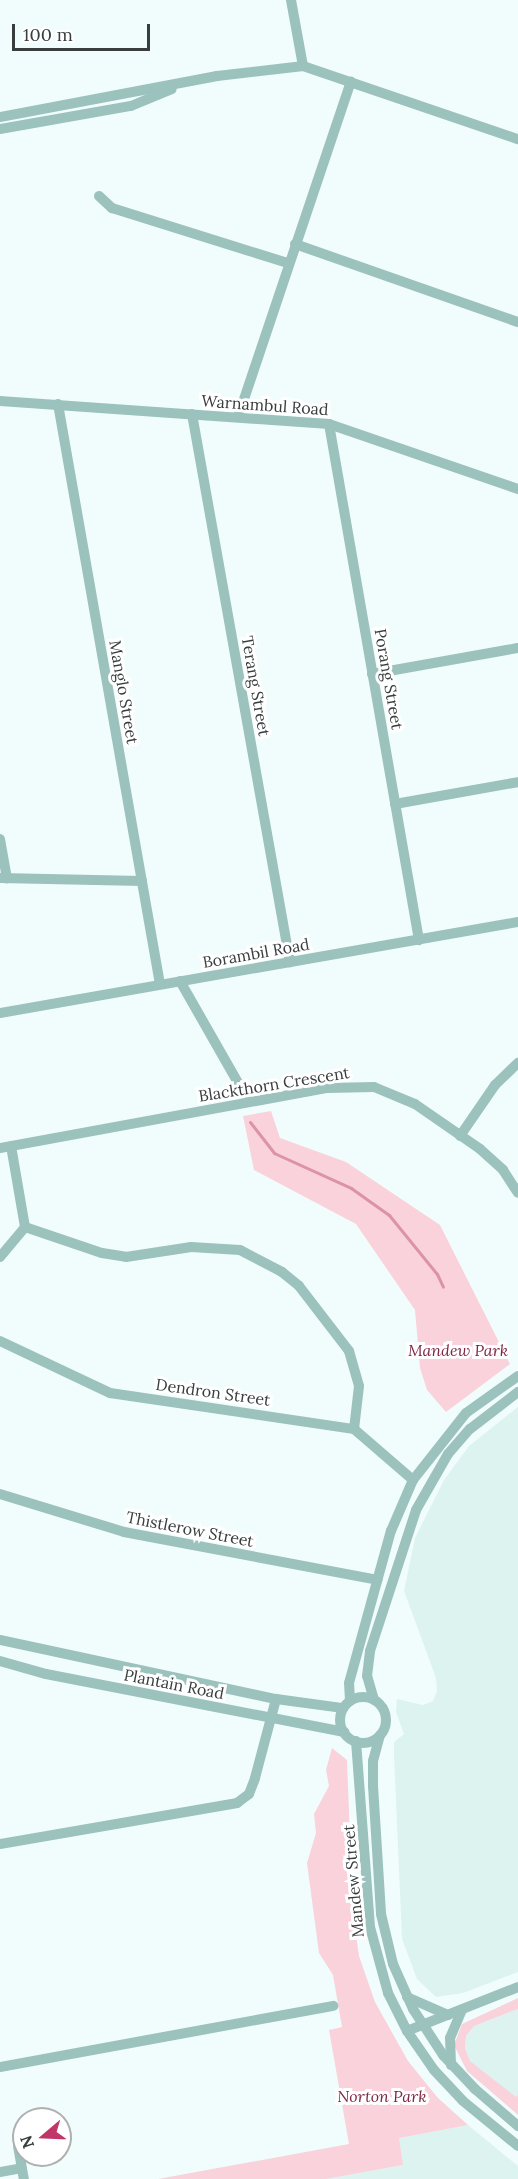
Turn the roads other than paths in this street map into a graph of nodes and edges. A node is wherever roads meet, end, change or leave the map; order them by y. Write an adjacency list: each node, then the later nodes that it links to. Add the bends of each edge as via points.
1 (291, 0): 2 (street)
2 (303, 66): 3 (street); 4 (street)
3 (351, 81): 7 (street); 9 (street)
4 (189, 82): 5 (street); 6 (street, via 131,106)
5 (0, 117)
6 (0, 129)
7 (518, 139)
8 (99, 196): 10 (street, via 112,208)
9 (296, 244): 10 (street); 11 (street)
10 (288, 263): 15 (street)
11 (518, 322)
12 (0, 400): 13 (street, Warnambul Road)
13 (58, 405): 14 (street, Warnambul Road); 24 (street, Manglo Street)
14 (192, 414): 15 (street, Warnambul Road); 27 (street, Terang Street)
15 (238, 417): 16 (street, Warnambul Road)
16 (329, 424): 17 (street, Warnambul Road); 19 (street, Porang Street)
17 (518, 489)
18 (518, 648): 19 (street)
19 (372, 674): 21 (street, Porang Street)
20 (518, 782): 21 (street)
21 (395, 804): 26 (street, Porang Street)
22 (0, 838): 23 (street)
23 (3, 878): 24 (street)
24 (142, 881): 29 (street, Manglo Street)
25 (518, 922): 26 (street, Borambil Road)
26 (419, 940): 27 (street, Borambil Road)
27 (290, 962): 28 (street, Borambil Road)
28 (180, 981): 29 (street, Borambil Road); 32 (street)
29 (160, 984): 30 (street, Borambil Road)
30 (0, 1013)
31 (518, 1063): 33 (street, via 495,1085)
32 (249, 1102): 33 (street, Blackthorn Crescent, via 351,1085 374,1087 415,1104); 34 (street, Blackthorn Crescent)
33 (460, 1136): 35 (street, Blackthorn Crescent, via 491,1158)
34 (5, 1147): 36 (street)
35 (518, 1193)
36 (25, 1227): 37 (street); 41 (street, via 126,1257 191,1247 240,1250 282,1272 300,1286 349,1351 359,1386)
37 (0, 1257)
38 (0, 1341): 41 (street, Dendron Street, via 110,1393)
39 (518, 1376): 42 (street, via 465,1413)
40 (518, 1392): 48 (street, via 470,1430 448,1454 416,1510 370,1651 367,1668)
41 (354, 1429): 42 (street)
42 (413, 1480): 44 (street, via 391,1531)
43 (0, 1494): 44 (street, Thistlerow Street, via 124,1532)
44 (378, 1580): 49 (street, via 349,1683)
45 (0, 1640): 47 (street, Plantain Road)
46 (0, 1661): 50 (street, Plantain Road, via 46,1674)
47 (276, 1699): 49 (street, Plantain Road); 50 (street)
48 (374, 1700): 49 (street, via 360,1697); 52 (street, via 386,1716)
49 (347, 1704): 51 (street, via 340,1721)
50 (273, 1718): 51 (street, Plantain Road); 54 (street, via 249,1794 237,1803)
51 (344, 1732): 53 (street)
52 (380, 1735): 53 (street, via 369,1742); 56 (street, Mandew Street, via 373,1778 381,1914 389,1952)
53 (356, 1742): 61 (street, Mandew Street, via 372,1937 384,1981)
54 (0, 1845)
55 (518, 1987): 58 (street)
56 (407, 1997): 59 (street); 60 (street, Mandew Street)
57 (333, 2006): 63 (street)
58 (462, 2010): 59 (street); 62 (street, via 450,2038)
59 (448, 2015): 60 (street)
60 (422, 2025): 61 (street); 62 (street, Mandew Street)
61 (406, 2031): 65 (street, Mandew Street, via 448,2086)
62 (451, 2065): 64 (street, Mandew Street)
63 (0, 2067)
64 (518, 2126)
65 (518, 2146)
66 (0, 2172): 67 (street)
67 (23, 2174)

